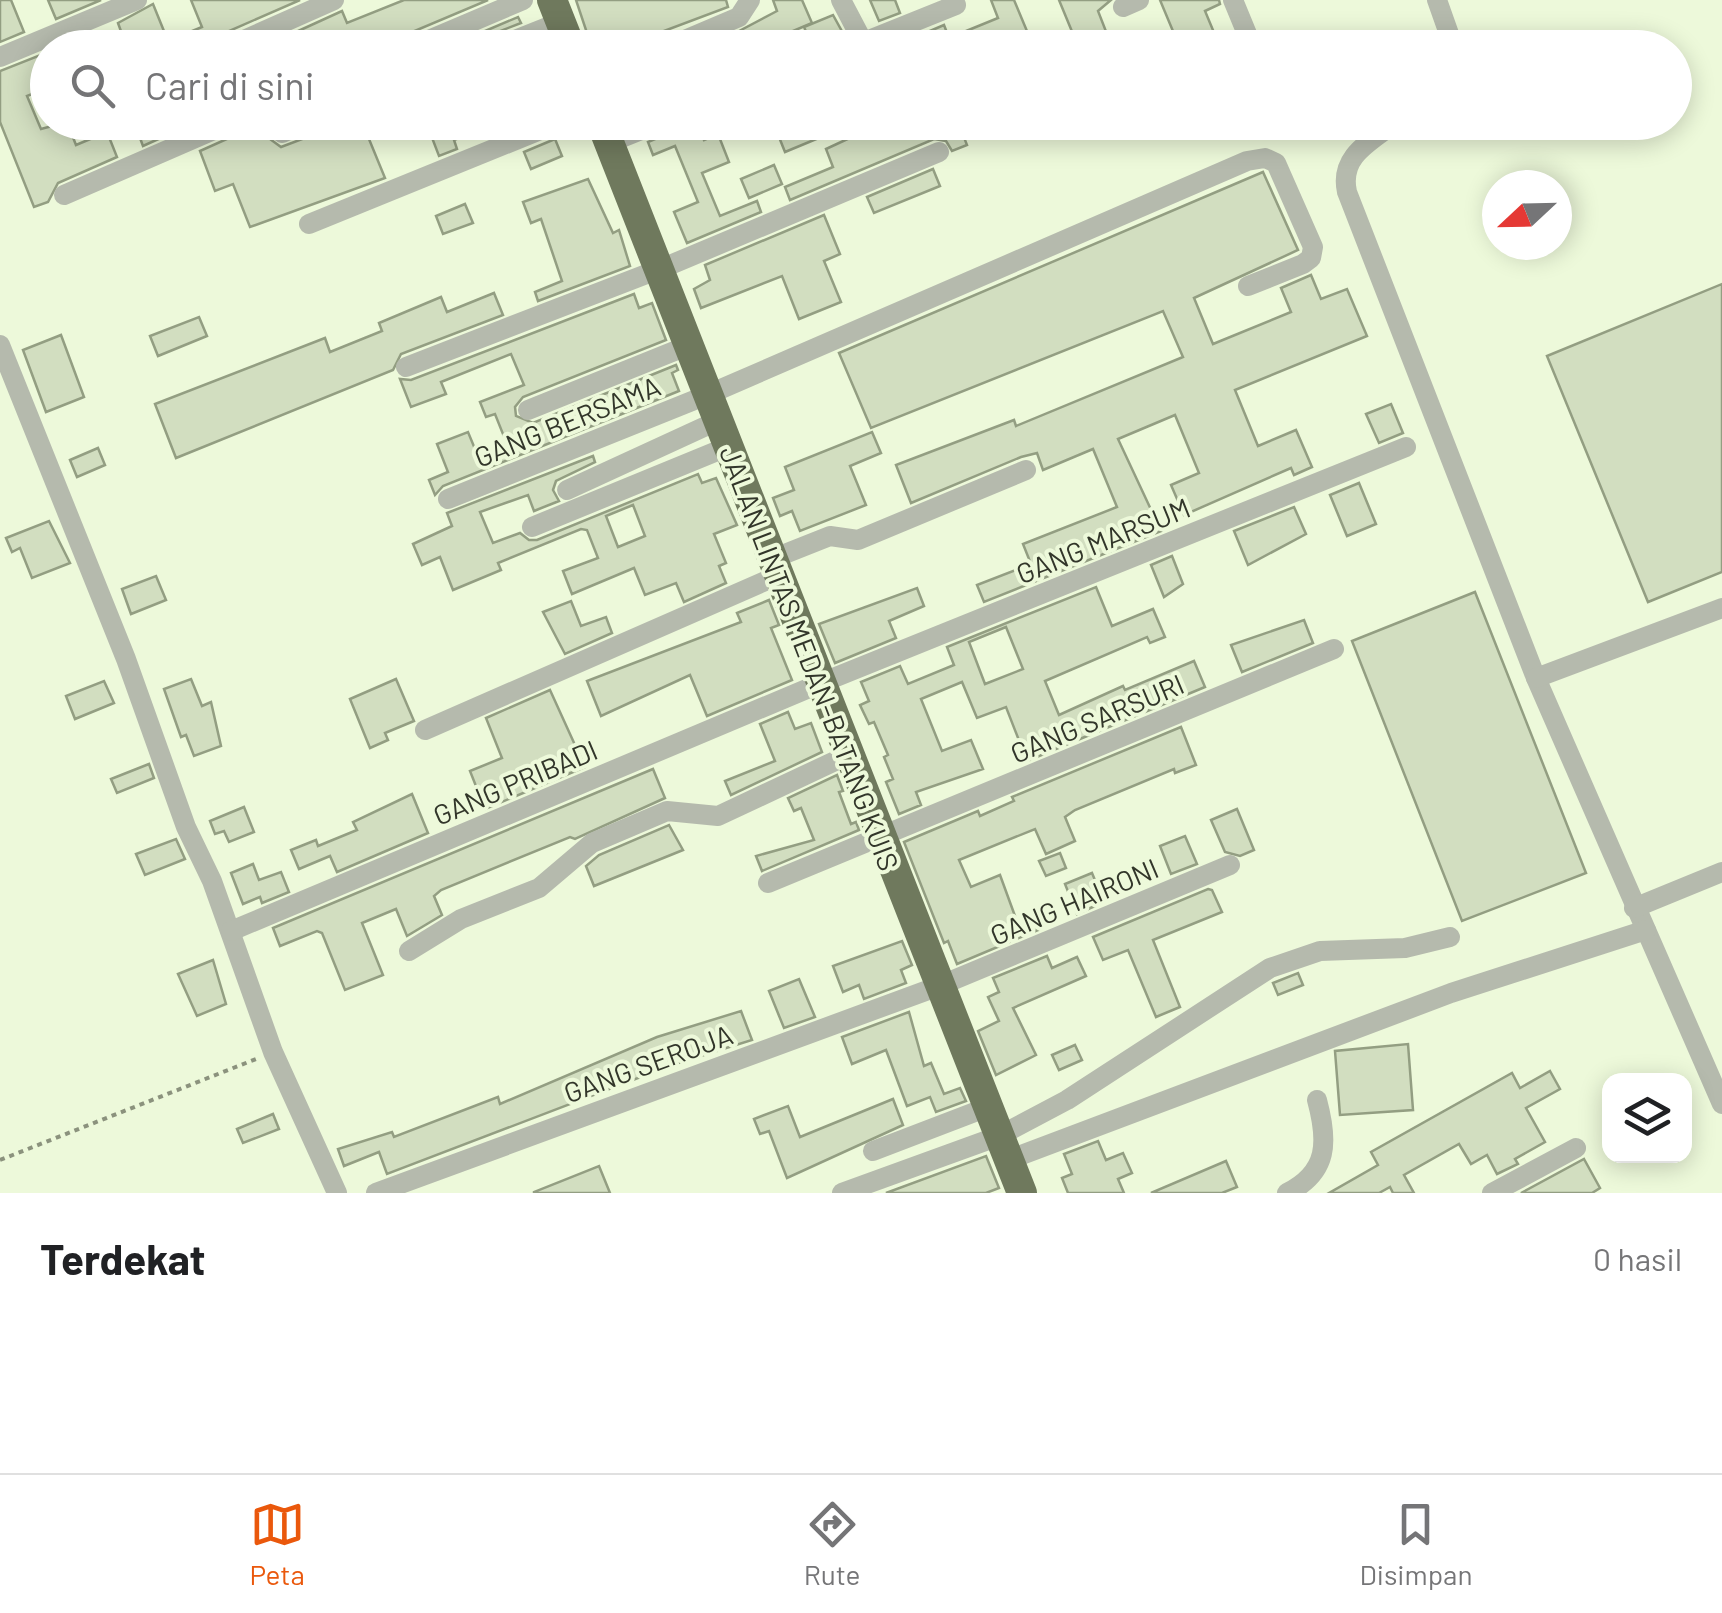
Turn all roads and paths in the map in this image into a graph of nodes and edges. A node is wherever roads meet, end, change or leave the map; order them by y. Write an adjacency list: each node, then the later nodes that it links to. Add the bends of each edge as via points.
1 (137, 0): 9 (street)
2 (334, 0): 10 (street)
3 (523, 0): 11 (street)
4 (750, 0): 12 (street, via 739,17)
5 (841, 0): 13 (street)
6 (1234, 0): 15 (street)
7 (1436, 0): 16 (street)
8 (956, 4): 14 (street)
9 (65, 30)
10 (266, 30)
11 (452, 30)
12 (708, 30)
13 (851, 30)
14 (893, 30)
15 (1246, 30)
16 (1447, 30)
17 (30, 45): 18 (street)
18 (0, 57)
19 (191, 140): 24 (street)
20 (516, 140): 25 (street)
21 (608, 140): 26 (highway, JALAN LINTAS MEDAN–BATANG KUIS)
22 (1373, 140): 41 (street, via 1352,156 1344,177 1347,192)
23 (938, 152): 26 (street)
24 (64, 195)
25 (309, 224)
26 (659, 268): 29 (highway, JALAN LINTAS MEDAN–BATANG KUIS); 30 (street)
27 (1248, 286): 32 (street, via 1303,264 1313,247 1276,163 1264,158 1247,160)
28 (0, 345): 51 (street)
29 (687, 346): 31 (street); 32 (highway, JALAN LINTAS MEDAN–BATANG KUIS)
30 (406, 366)
31 (528, 410)
32 (717, 421): 35 (street); 36 (street, GANG BERSAMA); 37 (street); 38 (highway, JALAN LINTAS MEDAN–BATANG KUIS)
33 (1406, 448): 42 (street, GANG MARSUM)
34 (1026, 470): 38 (street, via 858,540 824,537)
35 (568, 490)
36 (448, 499)
37 (532, 526)
38 (775, 567): 42 (highway, JALAN LINTAS MEDAN–BATANG KUIS); 43 (street)
39 (1722, 608): 41 (street)
40 (1334, 649): 45 (street, GANG SARSURI)
41 (1536, 678): 49 (street)
42 (821, 683): 44 (highway, JALAN LINTAS MEDAN–BATANG KUIS); 51 (street, GANG PRIBADI)
43 (425, 730)
44 (850, 754): 45 (highway, JALAN LINTAS MEDAN–BATANG KUIS); 53 (street, via 718,816 668,811 592,843 540,888 461,919)
45 (880, 838): 48 (street, GANG SARSURI); 54 (highway, JALAN LINTAS MEDAN–BATANG KUIS)
46 (1230, 865): 54 (street, GANG HAIRONI)
47 (1722, 872): 49 (street)
48 (768, 883)
49 (1634, 908): 50 (street)
50 (1646, 930): 57 (street); 58 (street)
51 (231, 931): 55 (street)
52 (1450, 937): 58 (street, via 1405,948 1320,951 1270,968 1098,1083)
53 (410, 950)
54 (939, 986): 58 (highway, JALAN LINTAS MEDAN–BATANG KUIS); 63 (street, GANG SEROJA)
55 (273, 1052): 61 (path); 62 (street)
56 (1318, 1100): 66 (street, via 1324,1156 1317,1172)
57 (1722, 1104)
58 (998, 1134): 60 (street); 64 (street); 65 (highway, JALAN LINTAS MEDAN–BATANG KUIS)
59 (1576, 1148): 67 (street)
60 (873, 1151)
61 (0, 1160)
62 (337, 1193)
63 (376, 1193)
64 (842, 1193)
65 (1022, 1193)
66 (1287, 1193)
67 (1492, 1193)

